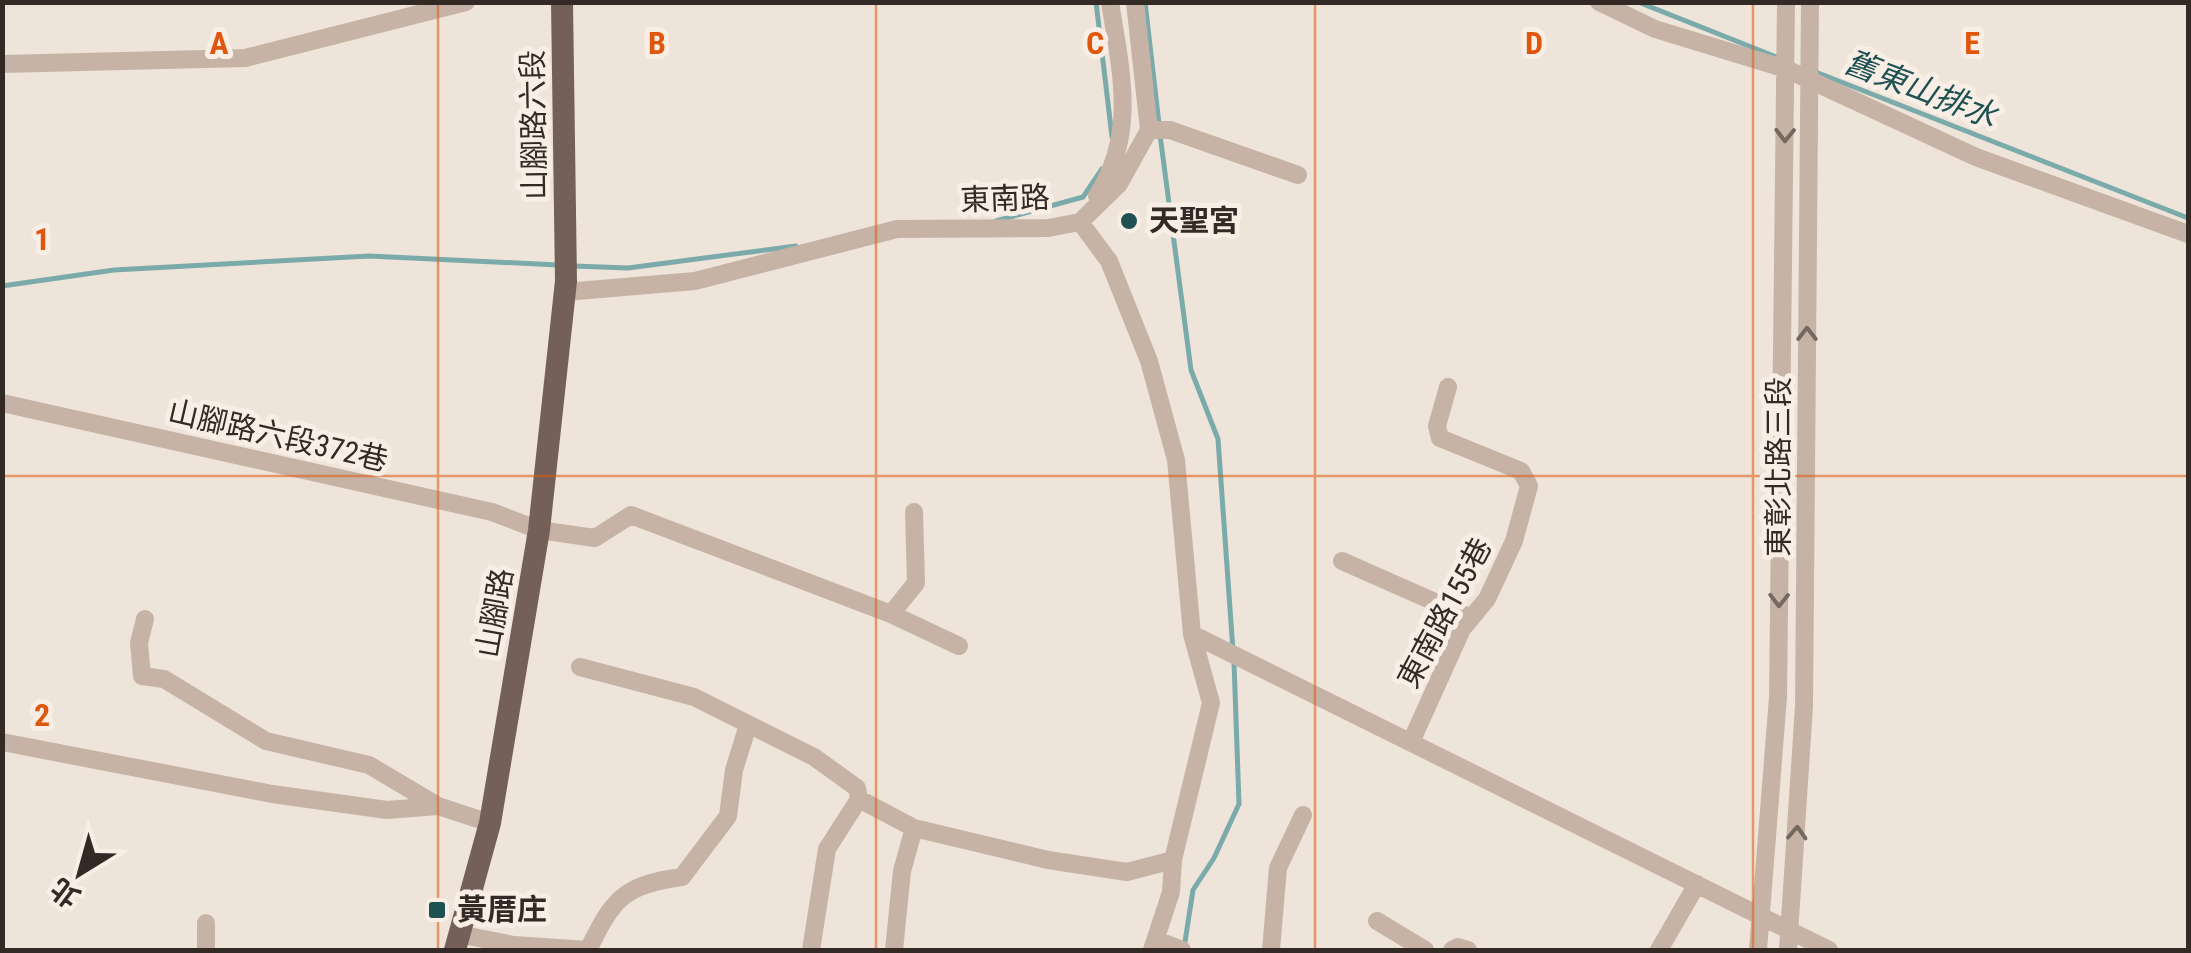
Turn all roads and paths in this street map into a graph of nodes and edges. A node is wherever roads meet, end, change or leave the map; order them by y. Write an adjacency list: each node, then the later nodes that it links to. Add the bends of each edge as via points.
1 (466, 2): 8 (street, via 244,58)
2 (562, 2): 15 (main road, 山腳路六段)
3 (1110, 2): 13 (street, via 1126,104 1121,146)
4 (1135, 2): 11 (street)
5 (1599, 2): 9 (street, via 1655,29)
6 (1786, 2): 9 (street, 東彰北路三段)
7 (1810, 2): 10 (street, 東彰北路三段)
8 (2, 64)
9 (1786, 69): 10 (street); 37 (street, 東彰北路三段, one-way to 37, via 1778,697)
10 (1809, 78): 14 (street, via 1976,157); 40 (street, 東彰北路三段, one-way to 10, via 1804,706)
11 (1149, 130): 12 (street, via 1170,130); 13 (street, via 1129,171)
12 (1298, 176)
13 (1080, 222): 15 (street, 東南路, via 897,230 694,281); 24 (street, 東南路, via 1109,260 1149,360 1176,460)
14 (2188, 234)
15 (566, 286): 19 (main road, 山腳路)
16 (1448, 387): 22 (street, 東南路155巷, via 1440,438 1521,471 1529,486 1507,556)
17 (2, 403): 19 (street, 山腳路六段372巷, via 492,512)
18 (914, 512): 21 (street, via 916,583)
19 (540, 530): 21 (street, 山腳路六段372巷, via 595,538 631,514); 33 (main road, 山腳路)
20 (1342, 561): 22 (street)
21 (891, 614): 25 (street)
22 (1470, 618): 29 (street, 東南路155巷)
23 (145, 619): 31 (street, via 142,676 164,679 266,740 369,765)
24 (1192, 634): 29 (street); 35 (street, 東南路, via 1211,703)
25 (959, 646)
26 (580, 667): 27 (street, via 694,697)
27 (748, 725): 30 (street, via 814,757 857,788); 44 (street, via 728,816 682,876 643,882 610,905)
28 (2, 742): 31 (street, via 272,794 387,810)
29 (1411, 742): 36 (street)
30 (859, 799): 34 (street); 45 (street, via 827,849)
31 (438, 806): 33 (street)
32 (1303, 815): 48 (street, via 1278,868)
33 (490, 823): 41 (main road, 山腳路)
34 (914, 828): 35 (street, via 1127,872); 46 (street)
35 (1173, 860): 42 (street, 東南路, via 1171,892)
36 (1697, 884): 37 (street); 52 (street)
37 (1762, 917): 40 (street); 53 (street, 東彰北路三段)
38 (1376, 921): 49 (street)
39 (206, 923): 43 (street)
40 (1791, 931): 54 (street, 東彰北路三段); 55 (street)
41 (459, 943): 44 (street)
42 (1154, 945): 47 (street)
43 (206, 950)
44 (588, 950)
45 (811, 950)
46 (894, 950)
47 (1182, 950)
48 (1271, 950)
49 (1424, 950)
50 (1452, 950): 51 (street)
51 (1468, 950)
52 (1659, 950)
53 (1758, 950)
54 (1788, 950)
55 (1829, 950)

